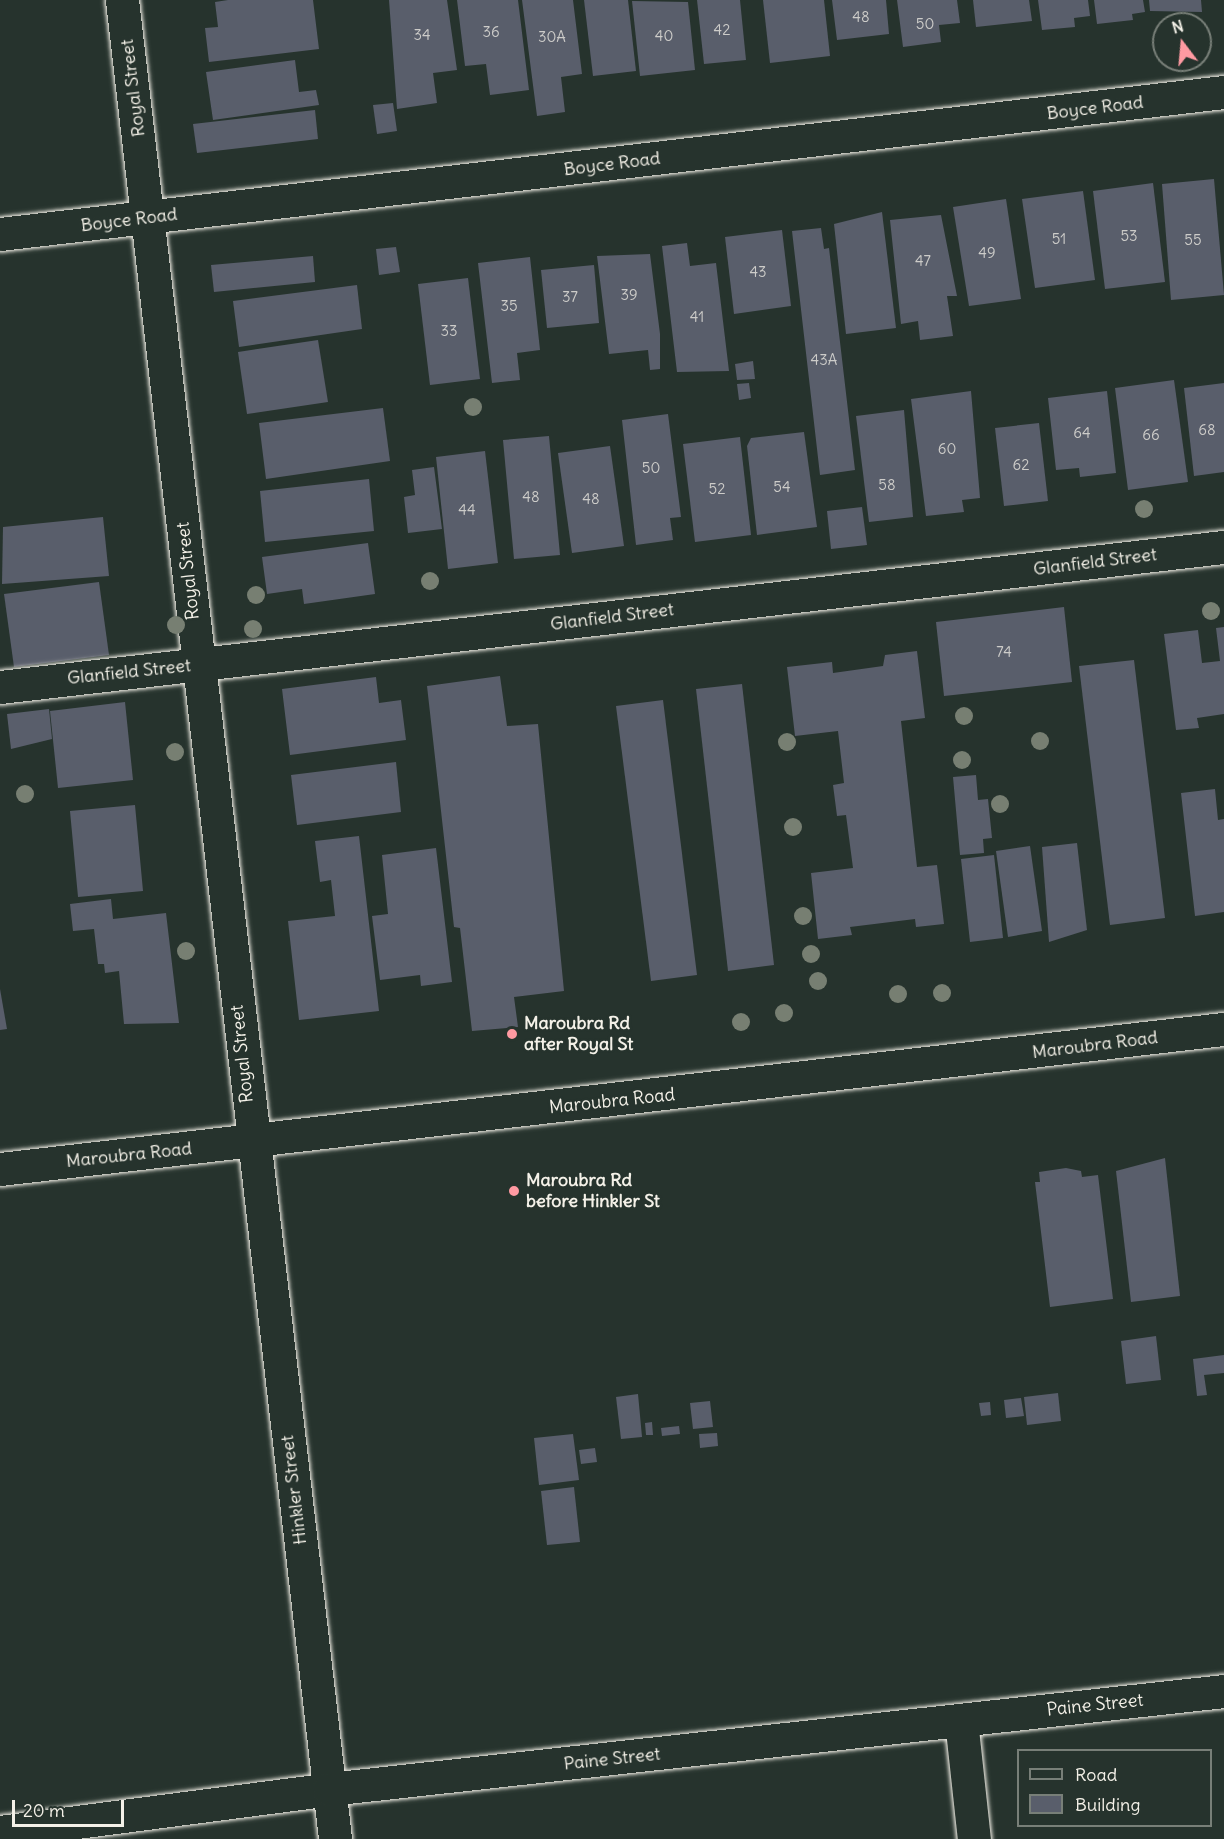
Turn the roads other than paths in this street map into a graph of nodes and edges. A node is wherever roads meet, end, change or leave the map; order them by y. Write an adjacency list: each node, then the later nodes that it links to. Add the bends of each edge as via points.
1 (122, 0): 3 (street, Royal Street)
2 (1224, 92): 3 (street, Boyce Road)
3 (148, 218): 4 (street, Boyce Road); 6 (street, Royal Street)
4 (0, 234)
5 (1224, 547): 6 (street, Glanfield Street)
6 (199, 664): 7 (street, Glanfield Street); 9 (street, Royal Street)
7 (0, 687)
8 (1224, 1029): 9 (street, Maroubra Road)
9 (252, 1142): 10 (street, Maroubra Road); 13 (street, Hinkler Street)
10 (0, 1169)
11 (1224, 1691): 12 (street, Paine Street)
12 (961, 1720): 13 (street, Paine Street); 16 (street)
13 (329, 1789): 14 (street, Paine Street); 15 (street, Hinkler Street)
14 (0, 1832)
15 (335, 1839)
16 (974, 1839)

